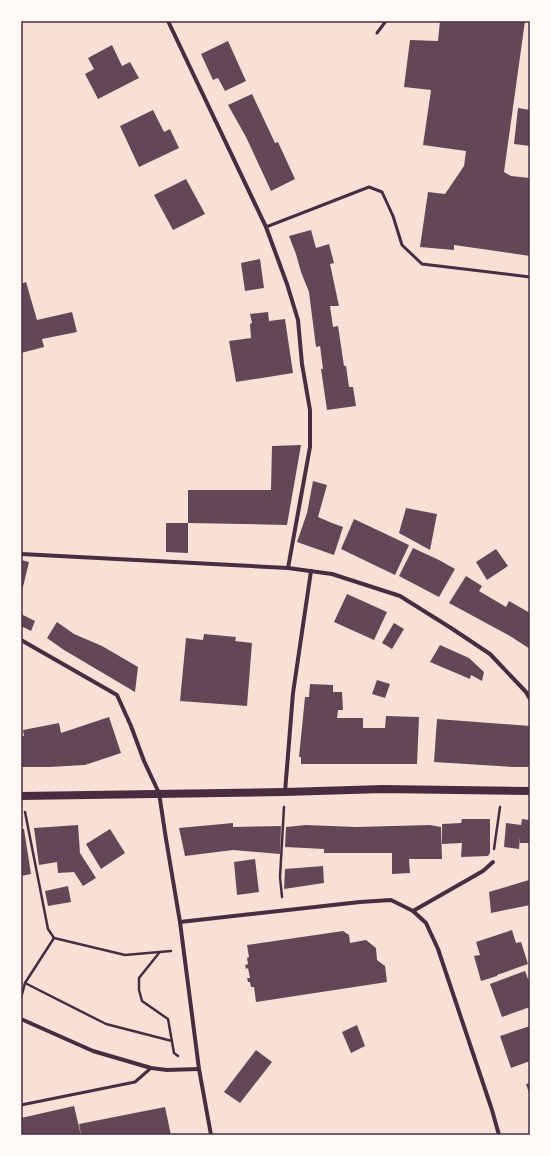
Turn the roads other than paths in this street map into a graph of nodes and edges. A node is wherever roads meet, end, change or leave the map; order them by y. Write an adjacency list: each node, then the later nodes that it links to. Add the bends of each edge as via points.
1 (168, 21): 4 (street)
2 (386, 21): 3 (lane)
3 (377, 34)
4 (266, 228): 5 (lane, via 370,187 382,192 402,245 422,264); 7 (street, via 298,320 310,410 310,447)
5 (530, 277)
6 (21, 554): 7 (street)
7 (288, 568): 8 (street)
8 (311, 571): 10 (street, via 332,574 400,596 490,654); 12 (street, via 293,693)
9 (21, 640): 13 (street, via 117,695)
10 (530, 699)
11 (530, 791): 12 (main road, via 383,789)
12 (285, 792): 13 (main road)
13 (159, 793): 14 (main road); 17 (street)
14 (21, 796)
15 (493, 862): 16 (street, via 483,871)
16 (413, 911): 17 (street, via 391,900); 23 (street, via 426,923 438,949)
17 (180, 922): 20 (street)
18 (21, 1019): 19 (street, via 93,1051)
19 (152, 1068): 20 (street); 21 (lane, via 135,1082)
20 (199, 1069): 22 (street)
21 (21, 1105)
22 (211, 1135)
23 (499, 1135)

